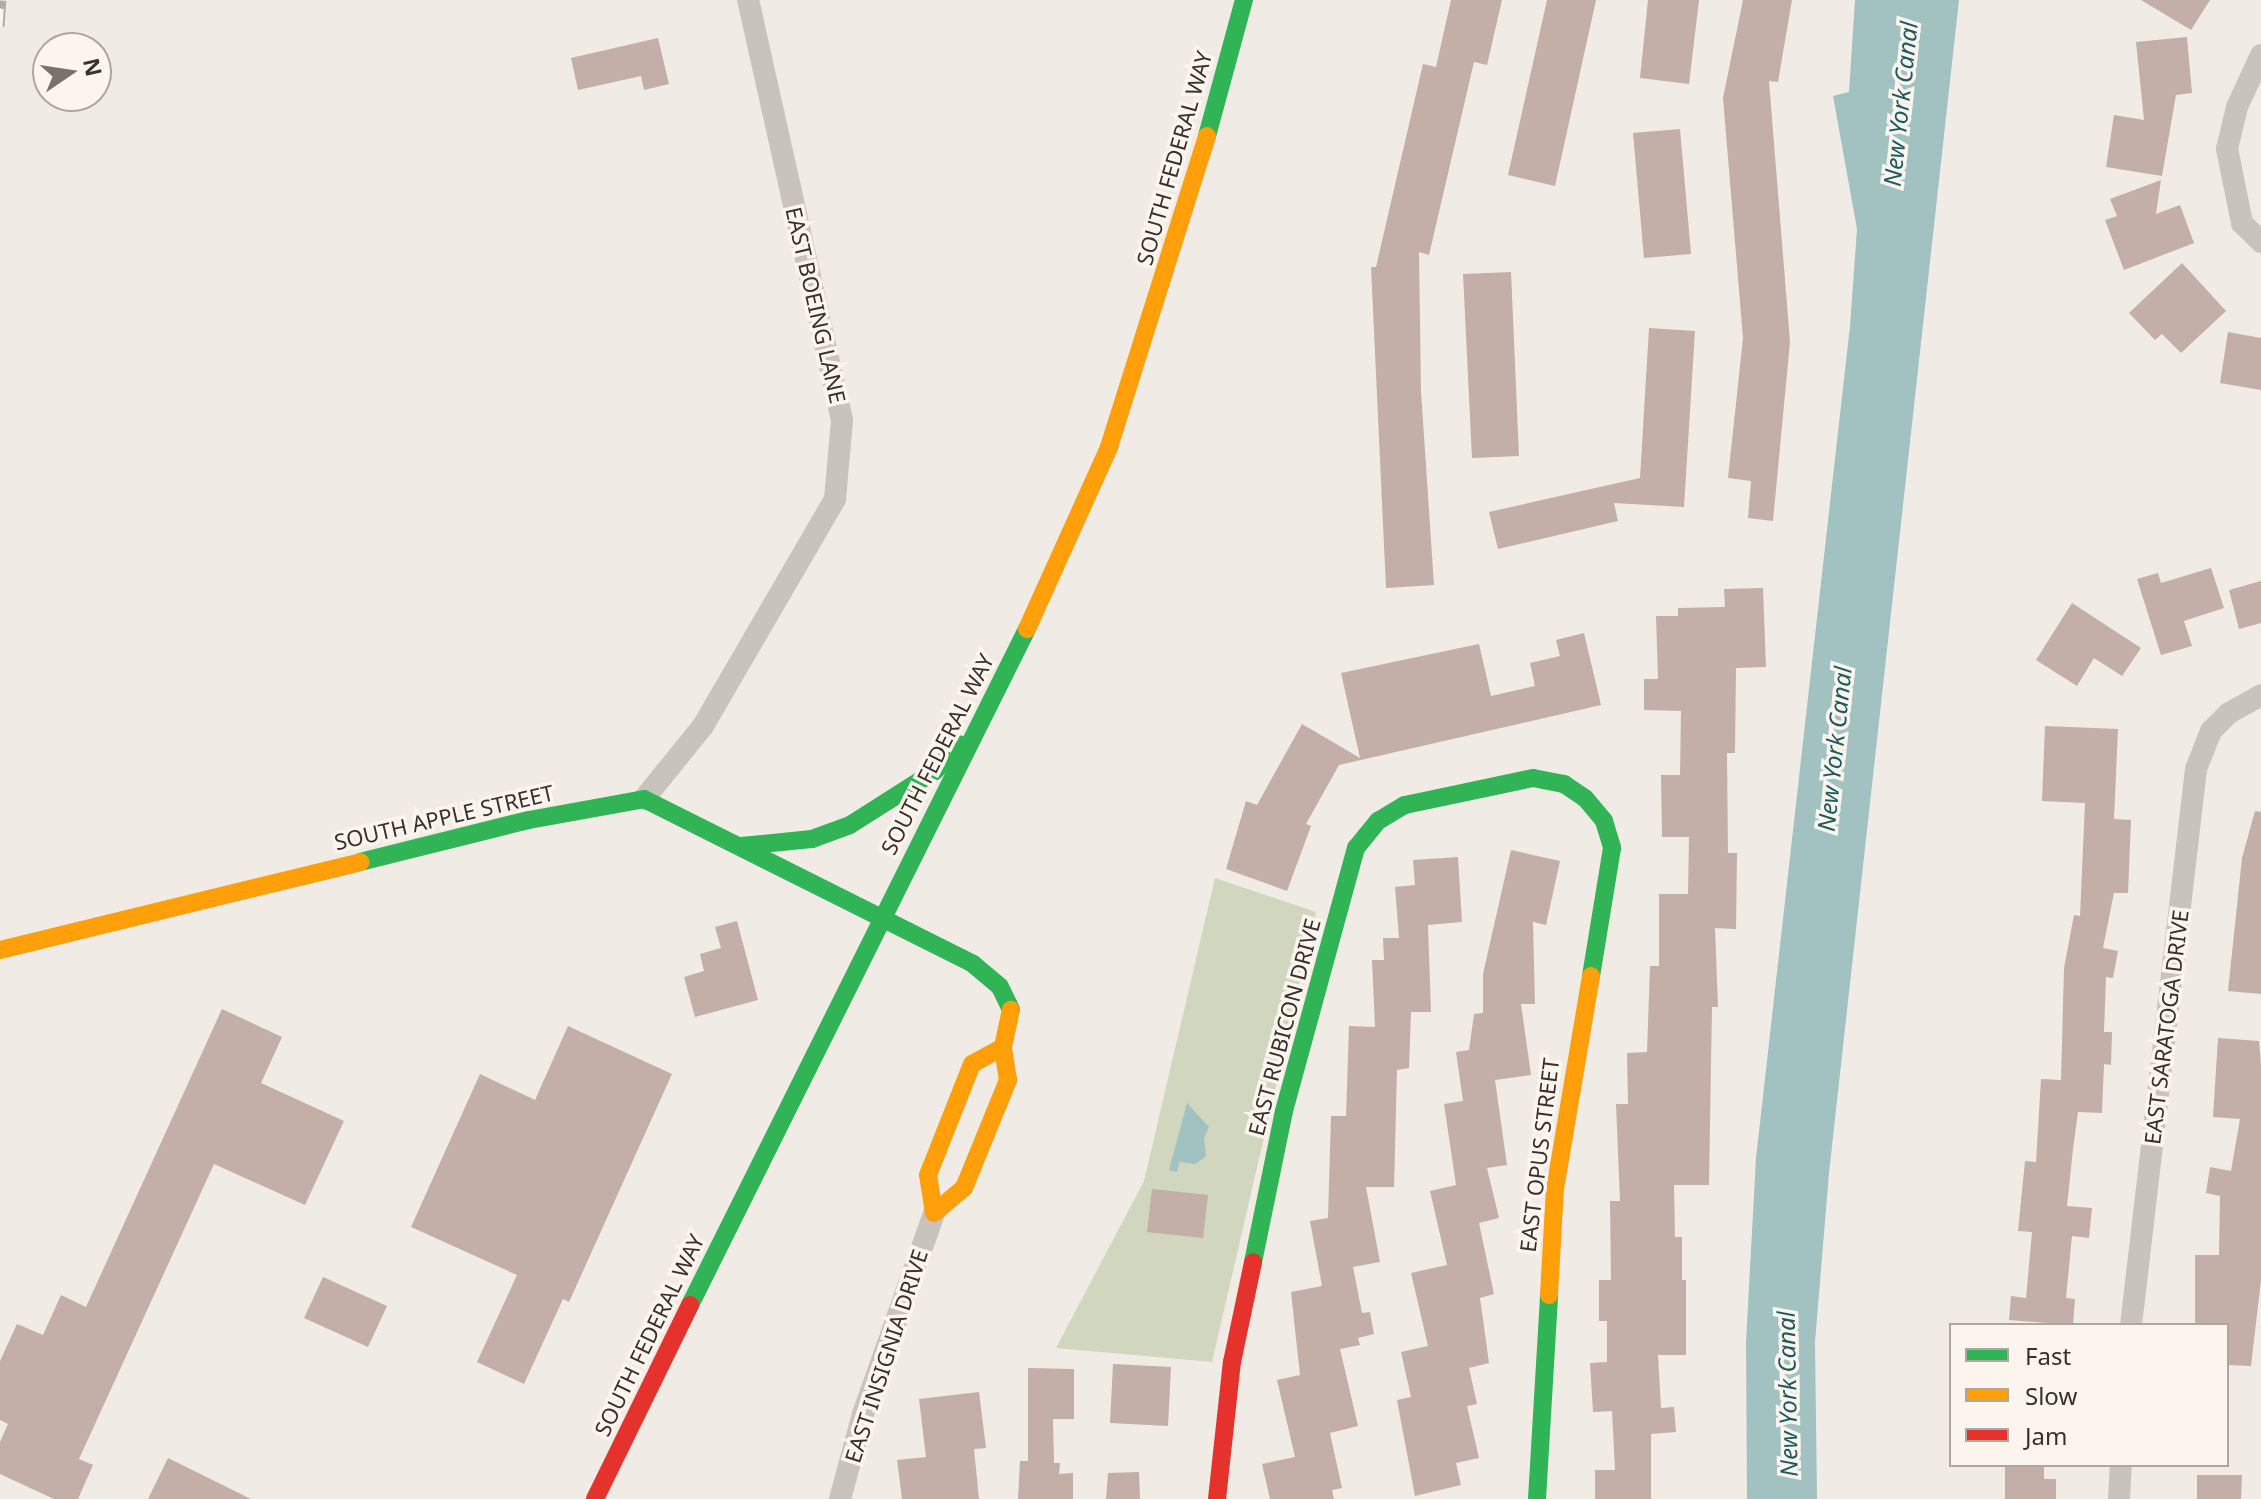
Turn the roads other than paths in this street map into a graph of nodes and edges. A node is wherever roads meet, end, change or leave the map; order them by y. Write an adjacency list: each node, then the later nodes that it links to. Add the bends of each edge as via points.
1 (748, 0): 7 (street, EAST BOEING LANE, via 842,420 835,499 703,726)
2 (1244, 0): 6 (street, SOUTH FEDERAL WAY, via 1193,189 1109,447)
3 (2261, 55): 4 (street, via 2237,107 2227,149 2242,223)
4 (2261, 242)
5 (2261, 695): 14 (street, EAST SARATOGA DRIVE, via 2229,713 2211,731 2196,769)
6 (993, 705): 9 (street, via 935,771 882,809 812,839); 10 (street, SOUTH FEDERAL WAY)
7 (644, 799): 9 (street); 11 (street, SOUTH APPLE STREET, via 529,820)
8 (1604, 821): 18 (street, EAST RUBICON DRIVE, via 1564,784 1533,778 1405,805 1378,821 1356,848 1281,1126 1232,1362); 19 (street, EAST OPUS STREET, via 1612,848 1611,878 1555,1189)
9 (741, 846): 10 (street)
10 (881, 914): 12 (street, via 973,964 1000,987 1012,1013); 16 (street, SOUTH FEDERAL WAY)
11 (0, 950)
12 (1003, 1047): 13 (street, via 1008,1080 964,1188); 13 (street, EAST INSIGNIA DRIVE, via 972,1064 928,1175)
13 (934, 1213): 17 (street, EAST INSIGNIA DRIVE, via 863,1414)
14 (2131, 1323)
15 (2121, 1467): 20 (street)
16 (595, 1499)
17 (840, 1499)
18 (1217, 1499)
19 (1537, 1499)
20 (2119, 1499)

